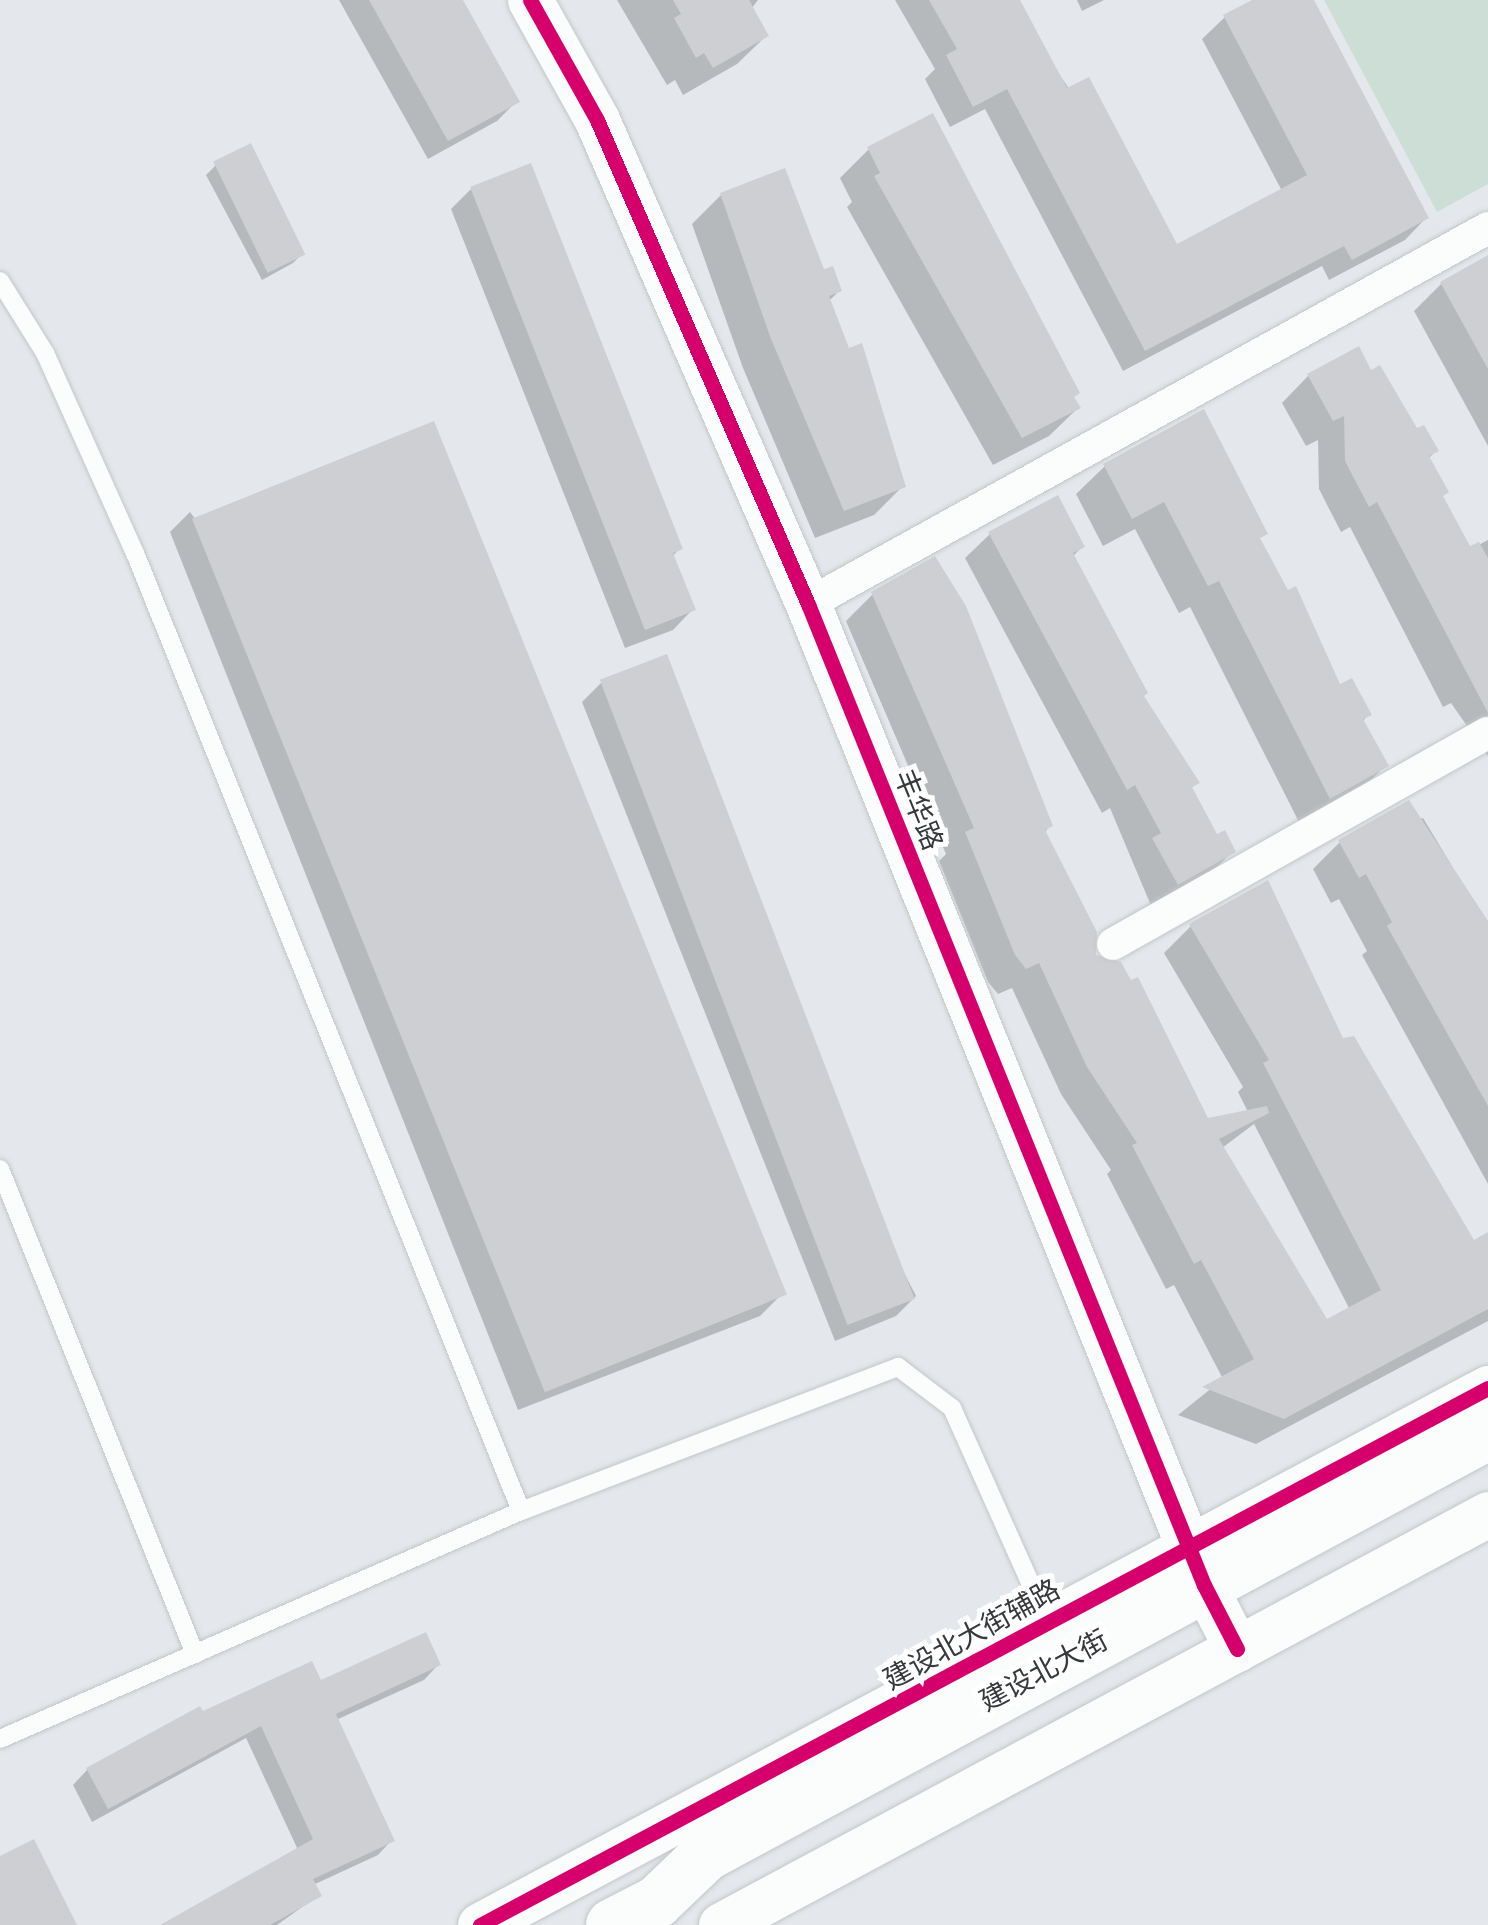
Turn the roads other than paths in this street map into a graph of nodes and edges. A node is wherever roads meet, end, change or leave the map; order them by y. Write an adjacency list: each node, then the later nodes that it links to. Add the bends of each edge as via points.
1 (530, 0): 4 (street, 丰华路, via 598,120)
2 (1488, 228): 4 (street)
3 (0, 281): 11 (lane, via 46,353 136,553)
4 (808, 604): 13 (street, 丰华路)
5 (1488, 733): 6 (street)
6 (1113, 944)
7 (0, 1169): 15 (lane)
8 (1488, 1388): 13 (street, 建设北大街辅路)
9 (1488, 1434): 13 (main road, 建设北大街)
10 (1488, 1468): 13 (main road)
11 (521, 1512): 14 (lane, via 898,1367 952,1408); 15 (lane)
12 (1488, 1514): 13 (street, 建设北大街辅路)
13 (1212, 1598): 14 (street, 建设北大街辅路); 17 (main road, 建设北大街, via 706,1855); 18 (street, 建设北大街辅路)
14 (1047, 1620): 19 (street, 建设北大街辅路, via 824,1747)
15 (195, 1654): 16 (lane)
16 (0, 1739)
17 (635, 1913)
18 (724, 1924)
19 (480, 1925)

